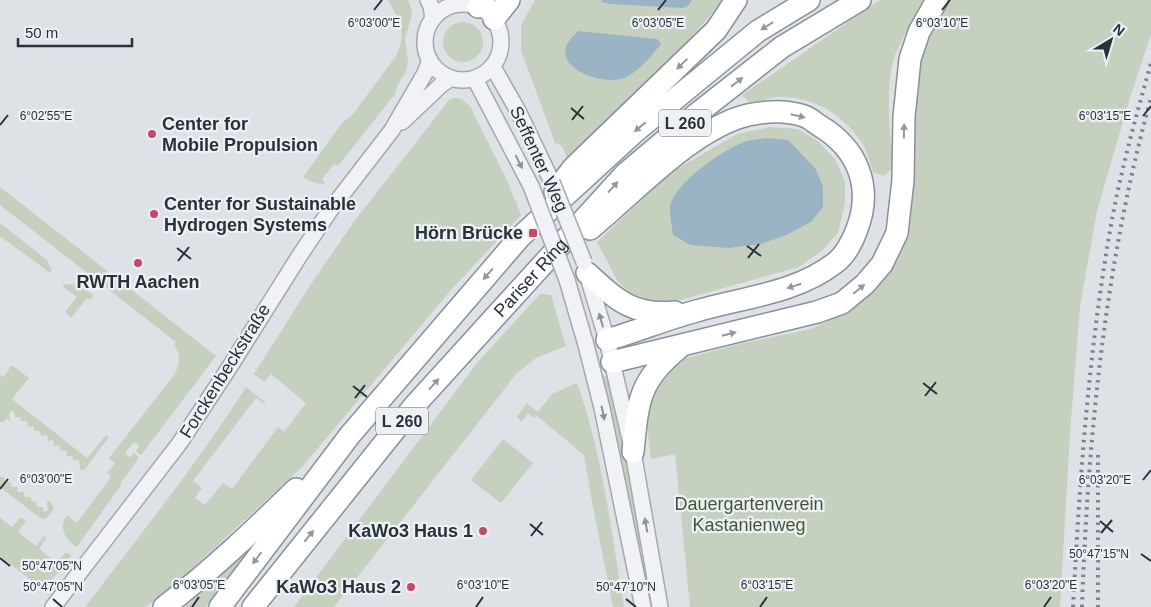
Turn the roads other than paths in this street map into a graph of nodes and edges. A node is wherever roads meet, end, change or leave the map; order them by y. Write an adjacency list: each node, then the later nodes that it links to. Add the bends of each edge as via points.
1 (428, 0): 9 (street)
2 (509, 0): 8 (highway)
3 (736, 0): 15 (highway, one-way to 15, via 716,30 573,168)
4 (809, 0): 15 (highway, Pariser Ring / L 260, one-way to 15, via 758,31 636,130)
5 (860, 0): 17 (highway, Pariser Ring / L 260, one-way to 5, via 625,174 689,120 782,47)
6 (937, 0): 21 (highway, one-way to 6, via 842,303 866,284 882,264 897,233 910,59 919,32)
7 (453, 2): 8 (street); 9 (street)
8 (485, 9): 11 (street, via 500,31 502,43)
9 (433, 19): 10 (street, via 426,32 425,46)
10 (430, 60): 12 (street, via 439,72); 14 (street, Forckenbeckstraße, via 426,74)
11 (493, 67): 13 (street); 16 (street, Seffenter Weg, bridge, via 547,168)
12 (451, 78): 13 (street); 14 (street, Forckenbeckstraße)
13 (475, 79): 20 (street, Seffenter Weg, one-way to 20, bridge, via 531,186)
14 (392, 130): 26 (street, Forckenbeckstraße, via 331,209 178,444)
15 (520, 237): 23 (highway, Pariser Ring / L 260, one-way to 23)
16 (586, 268): 18 (highway, via 618,300 631,308 658,314); 19 (street, Seffenter Weg, one-way to 16)
17 (533, 274): 18 (highway, one-way to 18, via 687,146 726,124 773,111 805,116 834,134 856,160 865,192 863,214 853,240 836,262 804,282); 25 (highway, Pariser Ring / L 260, one-way to 17, via 414,406)
18 (700, 310): 19 (highway)
19 (607, 340): 20 (street); 22 (street, Seffenter Weg)
20 (586, 345): 22 (street, Seffenter Weg)
21 (682, 346): 22 (highway); 24 (highway, via 649,377 640,398)
22 (602, 364): 24 (street, Seffenter Weg); 31 (street, Seffenter Weg, one-way to 31)
23 (350, 435): 27 (highway, via 251,533 201,579); 28 (highway, Pariser Ring / L 260, one-way to 28)
24 (633, 452): 32 (street, Seffenter Weg, one-way to 24)
25 (278, 574): 29 (highway, Pariser Ring / L 260); 30 (highway)
26 (53, 607)
27 (164, 607)
28 (220, 607)
29 (253, 607)
30 (257, 607)
31 (643, 607)
32 (660, 607)

